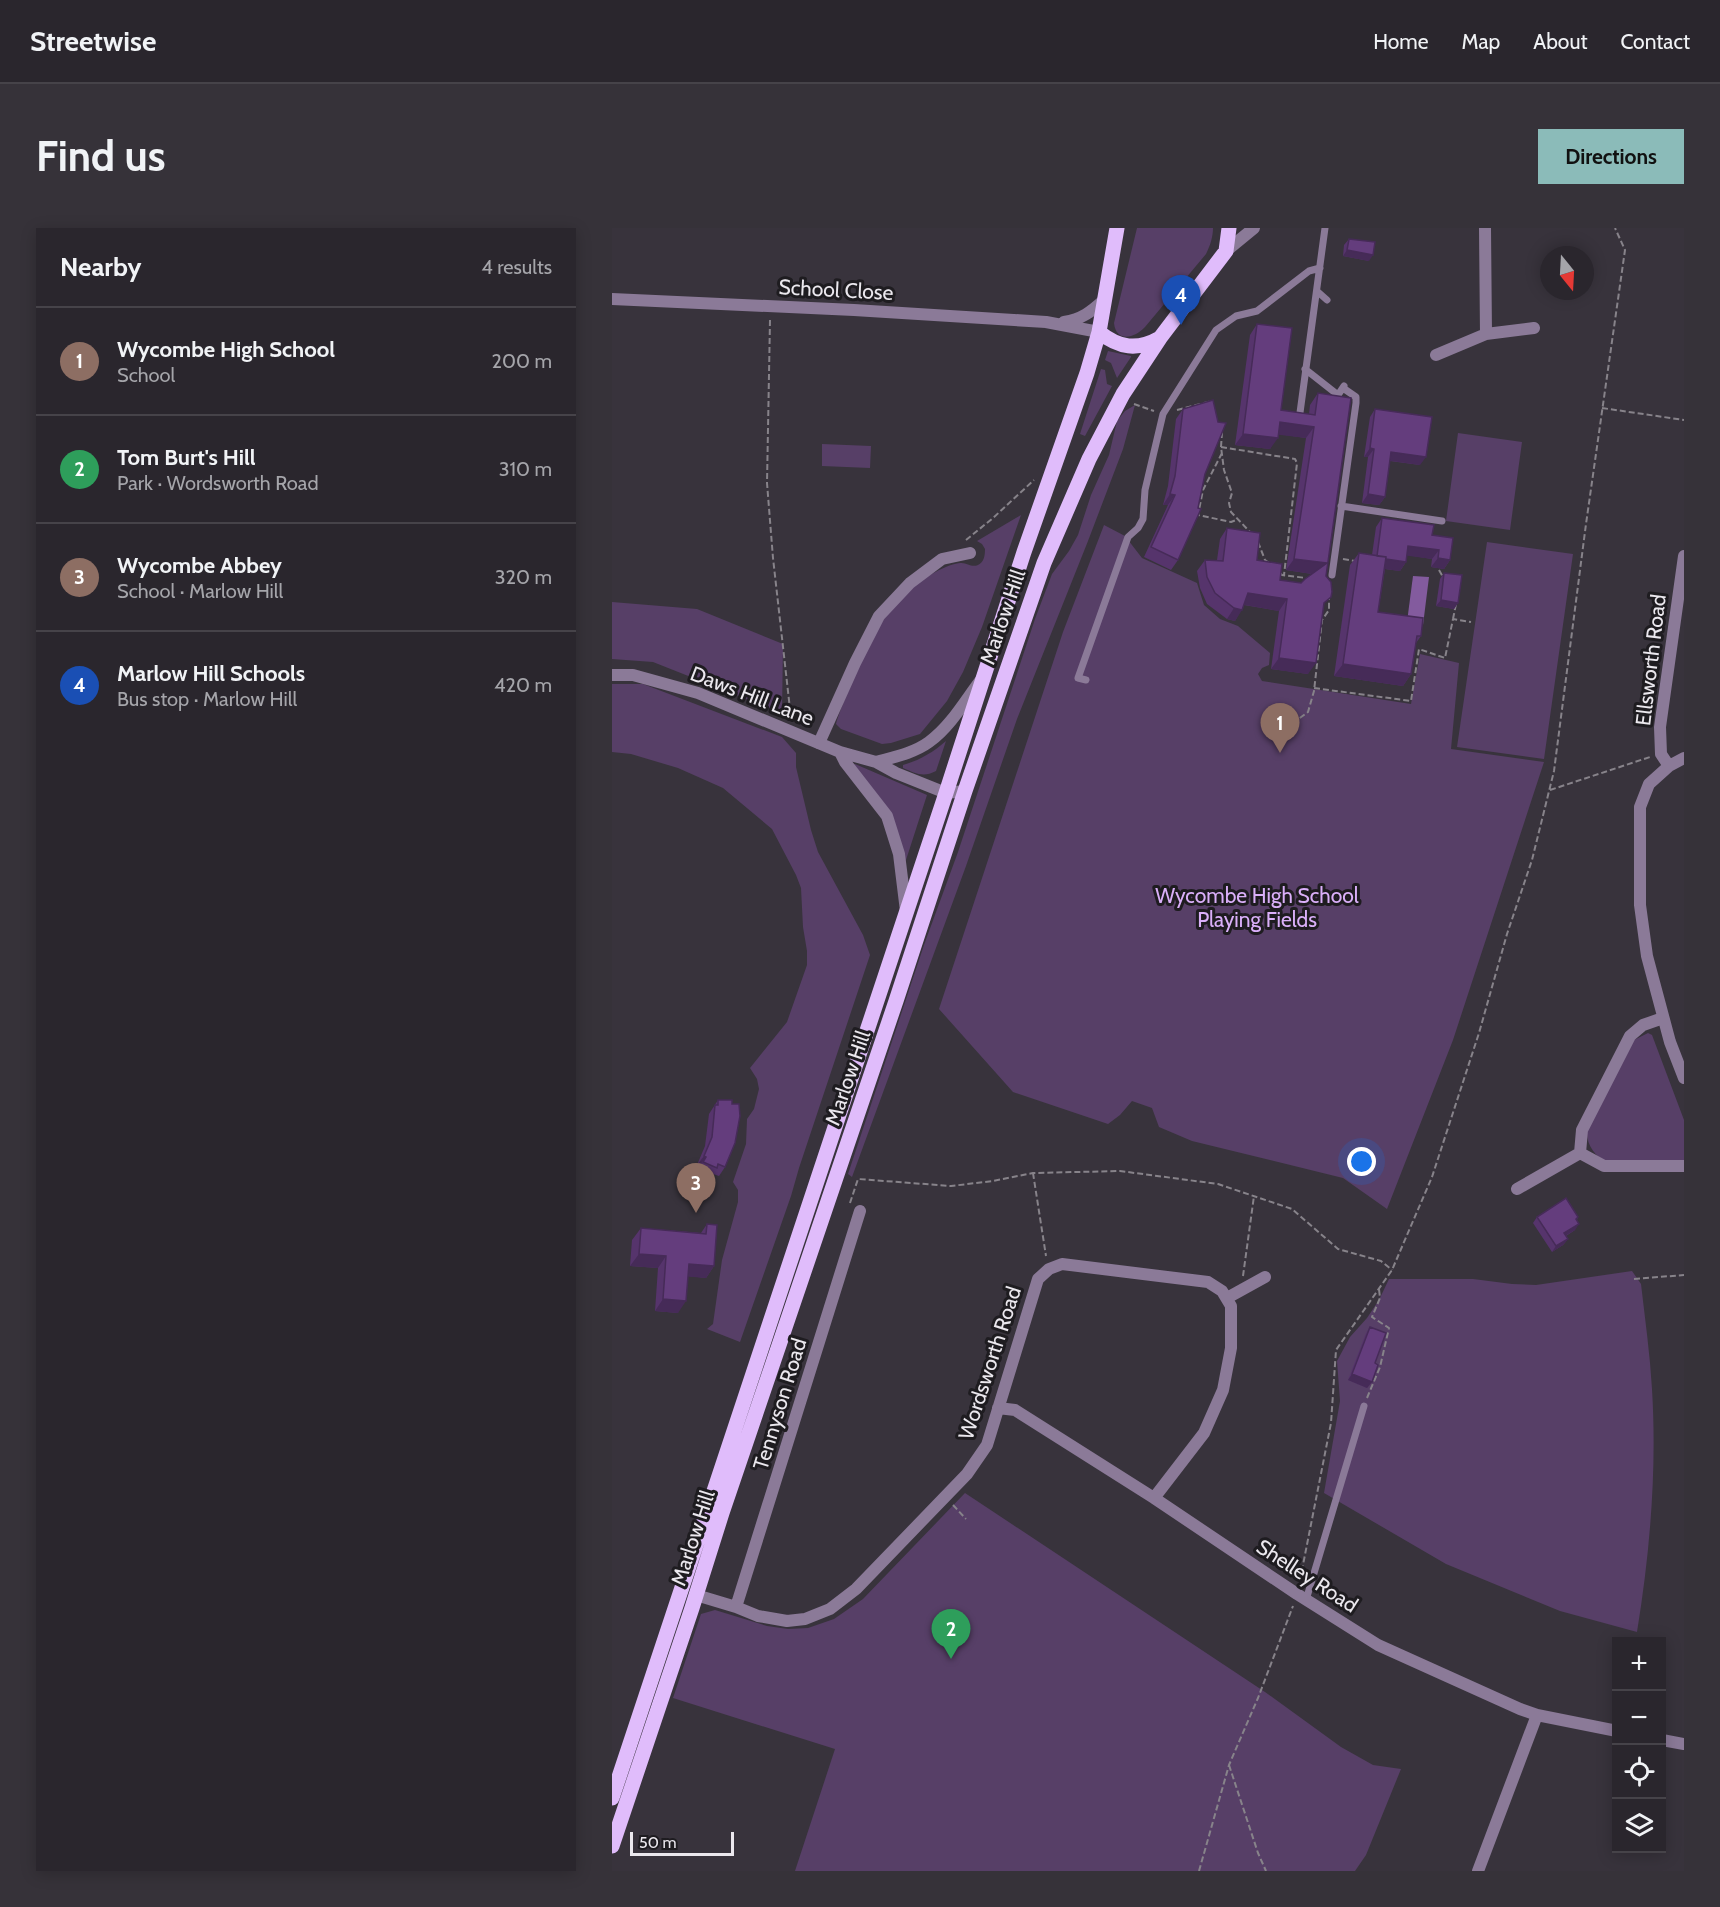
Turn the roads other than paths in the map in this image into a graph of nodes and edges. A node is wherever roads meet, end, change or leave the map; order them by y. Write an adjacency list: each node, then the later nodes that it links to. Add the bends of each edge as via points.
1 (1117, 228): 10 (main road, Marlow Hill)
2 (1229, 228): 6 (main road, Marlow Hill)
3 (1254, 228): 6 (street)
4 (1325, 228): 7 (lane)
5 (1485, 228): 15 (street)
6 (1226, 251): 16 (main road, Marlow Hill)
7 (1320, 268): 8 (lane); 29 (lane, via 1309,271 1257,310 1236,316 1216,330 1163,414 1145,490 1143,519 1128,537 1078,678)
8 (1318, 292): 11 (lane); 18 (lane)
9 (612, 299): 12 (street, School Close)
10 (1104, 300): 12 (street, School Close, via 1081,318); 14 (main road, Marlow Hill)
11 (1327, 300)
12 (1057, 323): 14 (street, School Close)
13 (1534, 328): 15 (street)
14 (1099, 332): 16 (main road, via 1118,344 1138,347); 28 (main road, Marlow Hill)
15 (1486, 334): 17 (street)
16 (1160, 338): 35 (main road, Marlow Hill, via 1123,394 1084,469 1044,563)
17 (1436, 355)
18 (1305, 369): 19 (lane); 21 (lane)
19 (1338, 395): 20 (lane); 20 (lane, via 1344,386 1356,397)
20 (1354, 410): 22 (lane)
21 (1299, 420)
22 (1341, 506): 23 (lane); 26 (lane)
23 (1442, 521)
24 (970, 553): 30 (street, via 942,559 910,583 879,616)
25 (1684, 556): 34 (street, Ellsworth Road, via 1660,727 1661,754)
26 (1332, 575)
27 (612, 675): 30 (street, Daws Hill Lane, via 633,675 698,693)
28 (983, 678): 33 (street, via 929,742 911,752); 36 (main road, Marlow Hill)
29 (1086, 680)
30 (819, 743): 31 (street, Daws Hill Lane)
31 (840, 752): 33 (street, Daws Hill Lane); 37 (street, via 887,816 899,854)
32 (1684, 759): 34 (street)
33 (876, 762): 36 (street, Daws Hill Lane)
34 (1669, 766): 38 (street, via 1649,784 1640,807 1640,905 1647,957)
35 (965, 791): 36 (street, Daws Hill Lane); 49 (main road, Marlow Hill)
36 (946, 793): 37 (main road, Marlow Hill)
37 (906, 912): 56 (main road, Marlow Hill)
38 (1663, 1018): 39 (street); 40 (street, via 1643,1025 1630,1036 1582,1130)
39 (1684, 1078)
40 (1580, 1153): 41 (street, via 1604,1166); 42 (street)
41 (1684, 1166)
42 (1517, 1189)
43 (860, 1211): 51 (street, Tennyson Road)
44 (1265, 1277): 45 (street)
45 (1227, 1298): 47 (street, Wordsworth Road, via 1208,1282 1073,1264 1049,1269 1038,1279); 48 (street, via 1231,1306 1231,1348 1223,1390 1204,1433)
46 (1364, 1406): 50 (lane)
47 (998, 1408): 48 (street, Shelley Road, via 1015,1410); 51 (street, Wordsworth Road, via 987,1445 967,1474 856,1589 830,1609 787,1622)
48 (1154, 1498): 50 (street, Shelley Road)
49 (696, 1595): 51 (street, Wordsworth Road); 57 (main road, Marlow Hill)
50 (1302, 1597): 52 (street, Shelley Road, via 1378,1645)
51 (736, 1607)
52 (1537, 1715): 53 (street, Shelley Road); 58 (street)
53 (1612, 1730)
54 (1666, 1741): 55 (street)
55 (1684, 1744)
56 (612, 1798)
57 (612, 1846)
58 (1478, 1871)

